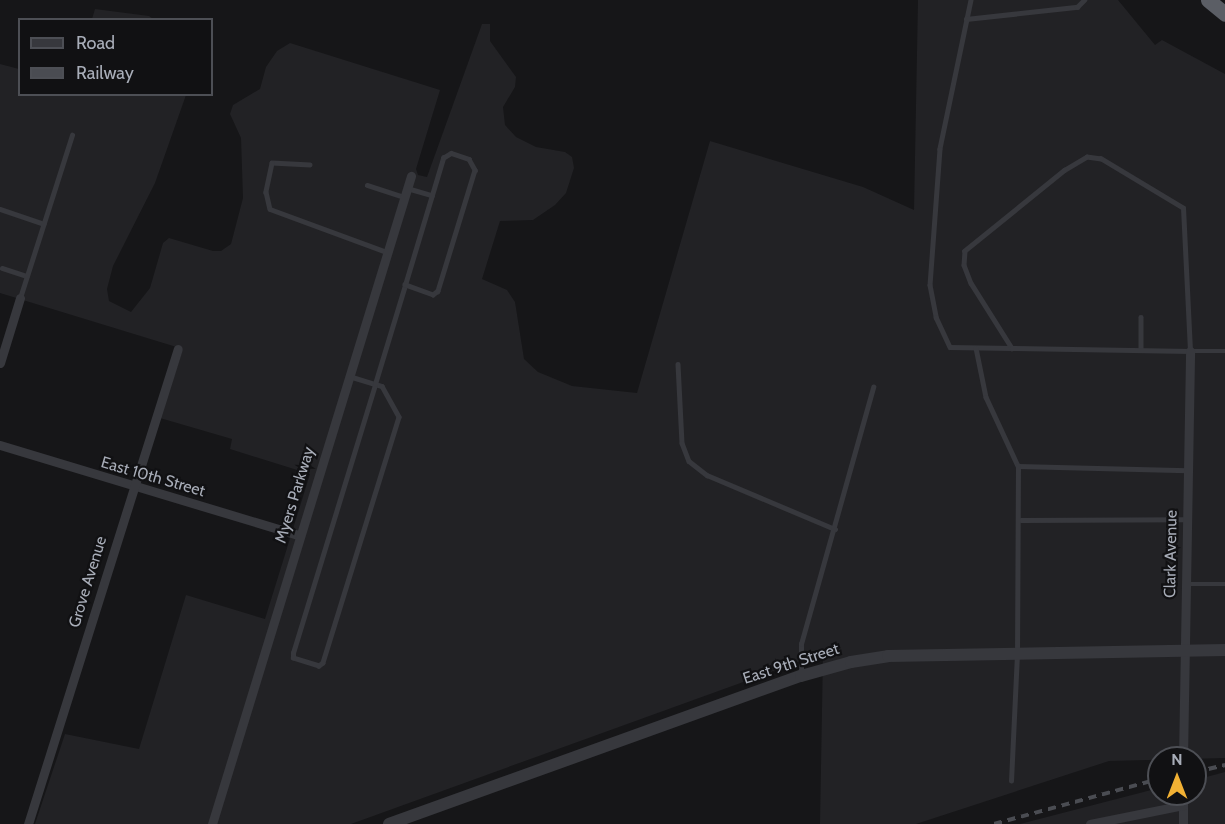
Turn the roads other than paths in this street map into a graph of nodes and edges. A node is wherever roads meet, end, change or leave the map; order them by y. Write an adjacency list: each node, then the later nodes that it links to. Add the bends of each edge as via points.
1 (971, 0): 5 (lane)
2 (1084, 0): 5 (lane, via 1077,7)
3 (1208, 0): 4 (highway)
4 (1225, 14)
5 (966, 19): 20 (lane, via 940,149 929,267 936,317 950,347)
6 (72, 135): 13 (lane)
7 (310, 165): 14 (lane, via 272,163 266,192 270,209)
8 (411, 176): 10 (street, Myers Parkway)
9 (367, 185): 10 (lane)
10 (405, 193): 11 (lane); 14 (street, Myers Parkway)
11 (432, 195): 17 (lane); 17 (lane, via 446,155 474,163 438,291 433,295)
12 (0, 209): 13 (lane)
13 (44, 224): 16 (lane)
14 (387, 252): 28 (street, Myers Parkway)
15 (2, 268): 16 (lane)
16 (27, 276): 18 (lane)
17 (405, 285): 29 (lane)
18 (20, 298): 26 (street)
19 (1141, 317): 23 (lane)
20 (976, 348): 21 (lane); 32 (lane, via 986,396)
21 (1012, 348): 23 (lane); 24 (lane, via 971,284 965,251 1065,170 1087,157 1108,163 1183,208)
22 (178, 349): 34 (street, Grove Avenue)
23 (1141, 350): 24 (lane)
24 (1190, 351): 25 (lane); 33 (street, Clark Avenue)
25 (1225, 351)
26 (0, 363)
27 (678, 364): 37 (lane, via 682,443 689,461 707,475)
28 (347, 376): 29 (lane); 38 (street, Myers Parkway)
29 (375, 384): 29 (lane, via 385,389 399,417 319,666 293,658 293,653)
30 (873, 387): 37 (lane)
31 (0, 445): 34 (street, East 10th Street)
32 (1018, 466): 33 (lane); 36 (lane)
33 (1187, 470): 35 (street, Clark Avenue)
34 (131, 488): 38 (street, East 10th Street); 49 (street, Grove Avenue)
35 (1186, 519): 36 (lane); 39 (street, Clark Avenue)
36 (1021, 520): 43 (lane)
37 (835, 530): 44 (lane, via 801,644)
38 (298, 535): 50 (street, Myers Parkway)
39 (1185, 584): 40 (lane); 42 (street, Clark Avenue)
40 (1225, 584)
41 (1225, 650): 42 (street, East 9th Street)
42 (1184, 652): 43 (street, East 9th Street); 45 (street, Clark Avenue)
43 (1017, 656): 44 (street, East 9th Street, via 888,656); 46 (lane)
44 (801, 676): 51 (street, East 9th Street)
45 (1183, 746)
46 (1011, 781)
47 (1178, 806): 52 (street)
48 (1183, 806): 53 (street)
49 (28, 824)
50 (212, 824)
51 (389, 824)
52 (1090, 824)
53 (1183, 824)

